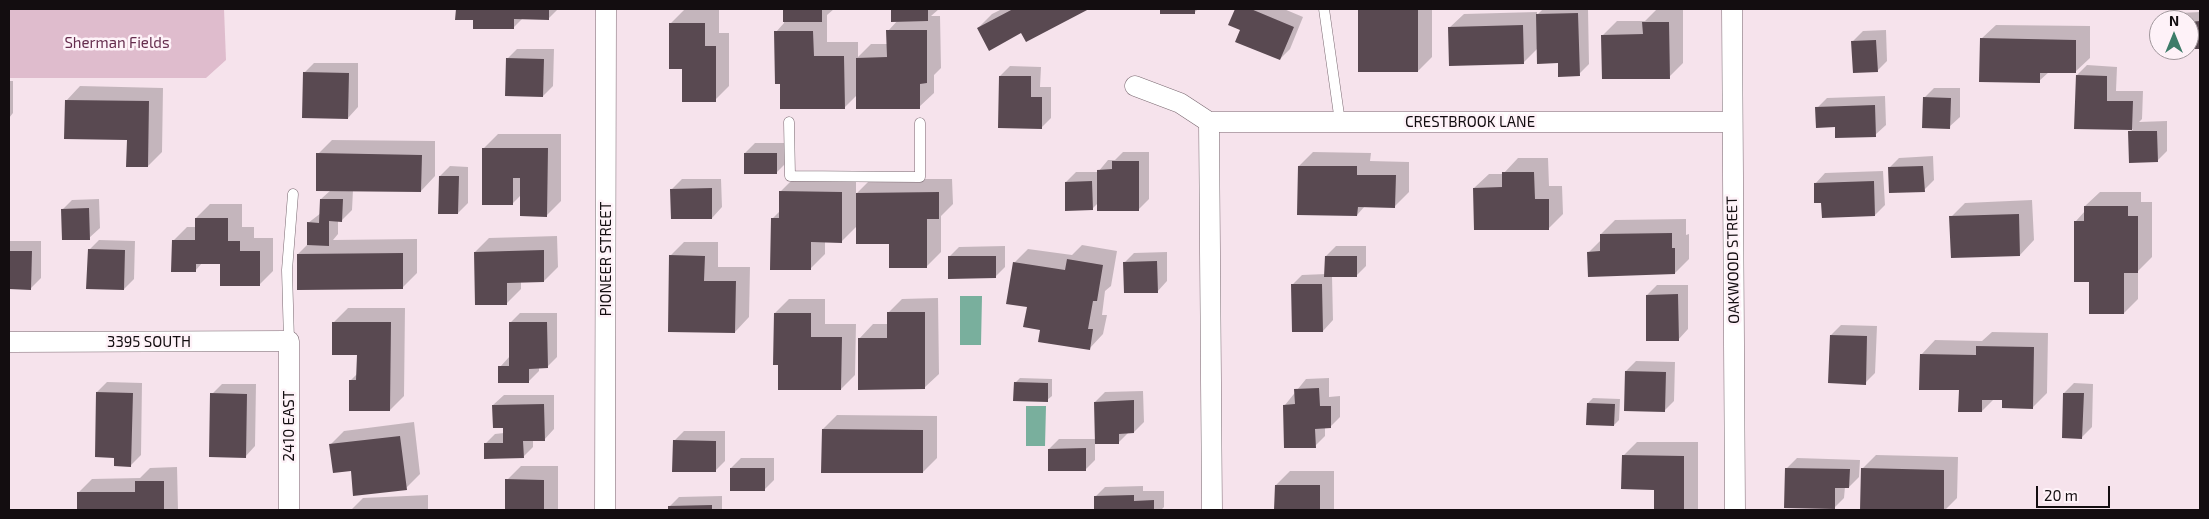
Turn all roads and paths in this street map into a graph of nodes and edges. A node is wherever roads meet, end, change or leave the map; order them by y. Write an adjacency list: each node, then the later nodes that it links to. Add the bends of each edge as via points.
1 (606, 9): 14 (street, PIONEER STREET)
2 (1324, 9): 7 (lane)
3 (1732, 9): 8 (street, OAKWOOD STREET)
4 (1135, 86): 6 (street, via 1180,102)
5 (789, 122): 9 (lane, via 790,176 920,177)
6 (1209, 122): 7 (street, CRESTBROOK LANE); 15 (street)
7 (1340, 122): 8 (street, CRESTBROOK LANE)
8 (1732, 122): 16 (street, OAKWOOD STREET)
9 (920, 123)
10 (293, 194): 11 (lane, via 287,270)
11 (289, 341): 12 (street, 3395 SOUTH); 13 (street, 2410 EAST)
12 (9, 342)
13 (288, 510)
14 (605, 510)
15 (1212, 510)
16 (1735, 510)

